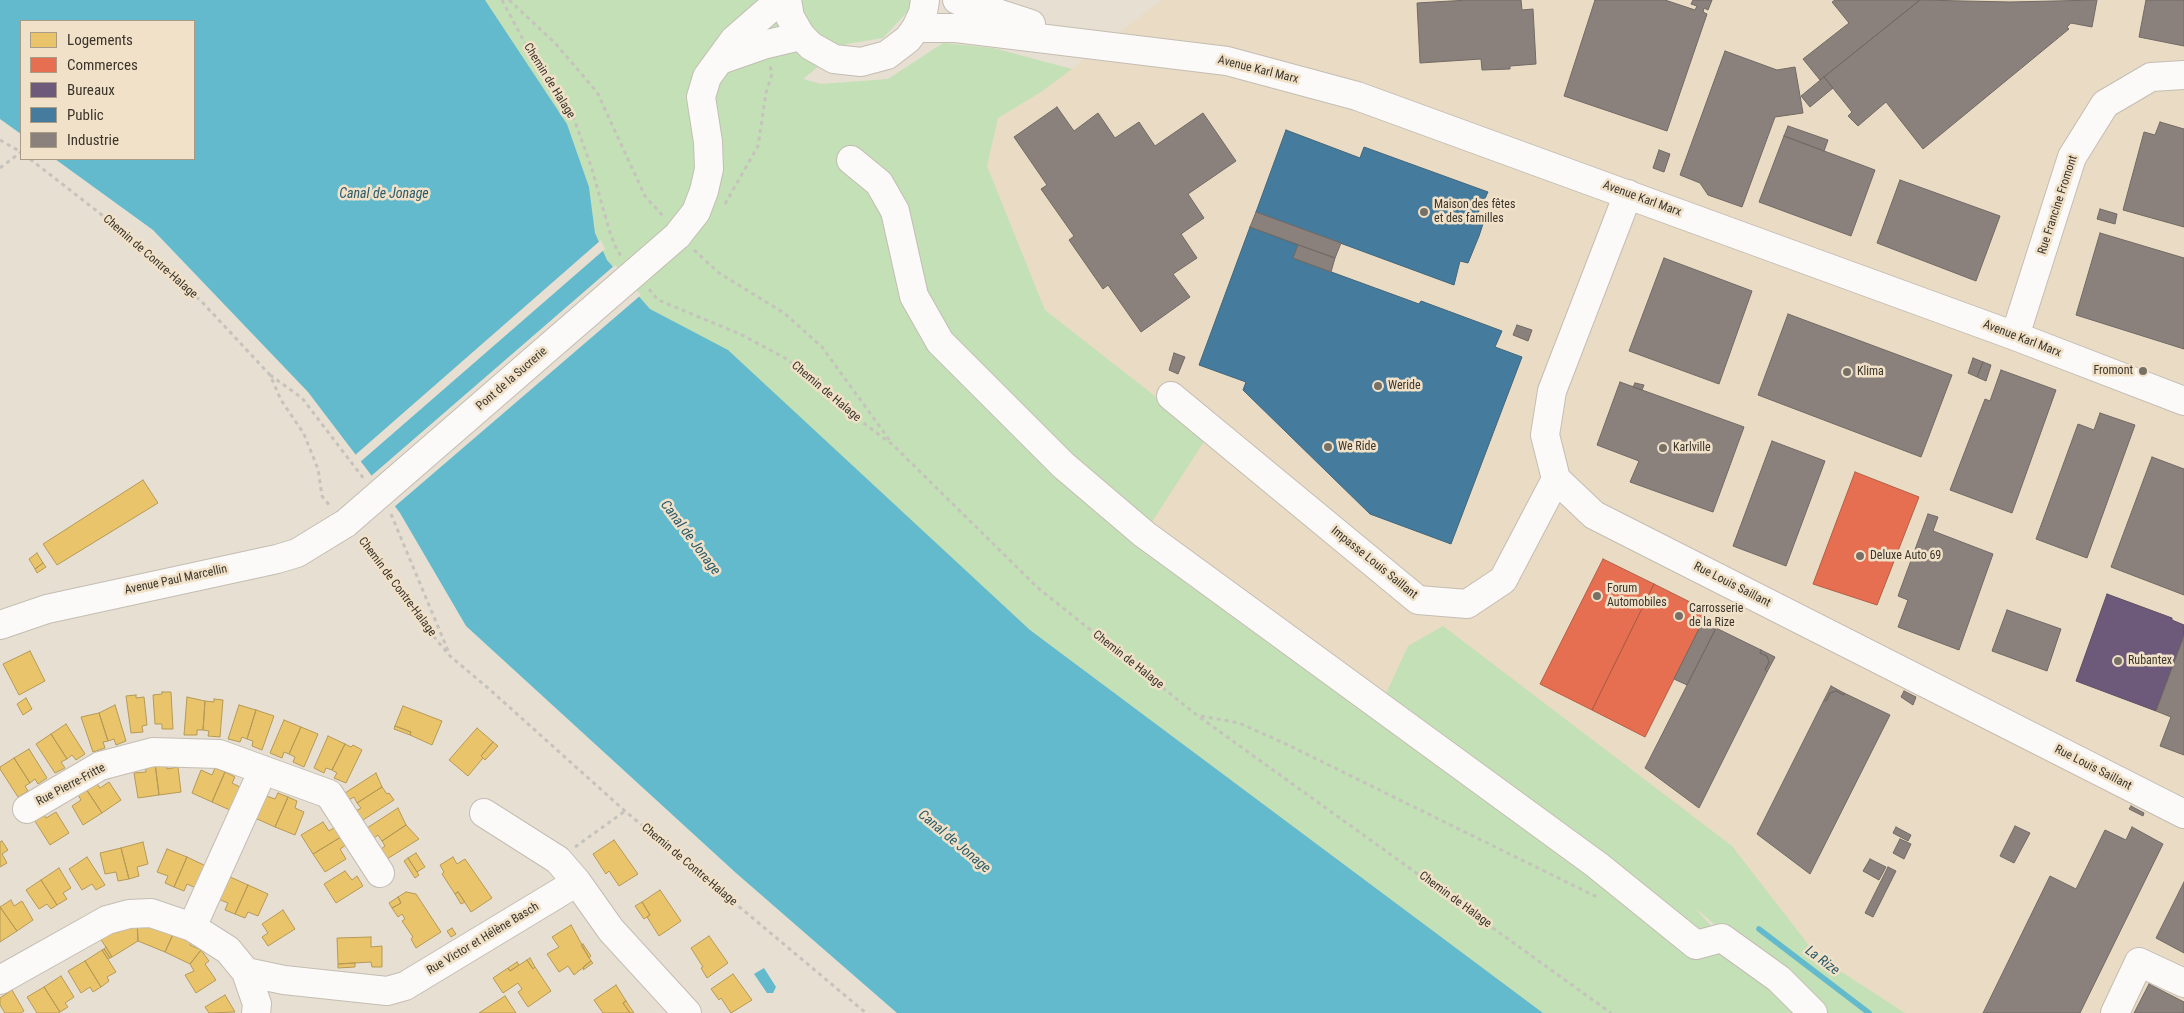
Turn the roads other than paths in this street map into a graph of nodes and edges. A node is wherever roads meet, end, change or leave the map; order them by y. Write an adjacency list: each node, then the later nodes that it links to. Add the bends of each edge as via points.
1 (780, 0): 8 (street, via 734,40)
2 (787, 0): 6 (street, via 790,17)
3 (925, 0): 5 (street)
4 (957, 0): 7 (street, Avenue Karl Marx)
5 (916, 28): 6 (street, via 898,48 875,60 861,62 822,54); 7 (street, Avenue Karl Marx, via 956,28)
6 (801, 36): 8 (street, via 763,45)
7 (1087, 43): 11 (street, Avenue Karl Marx, via 1227,61 1357,96)
8 (716, 62): 16 (street, Pont de la Sucrerie, bridge, via 701,97 709,169 704,191 684,237)
9 (2184, 75): 12 (street, Rue Francine Fromont, via 2151,77 2105,104 2072,157)
10 (851, 160): 31 (street, via 879,183 895,211 914,296 940,342 1063,465 1144,534 1589,859 1696,945 1722,938 1780,979)
11 (1628, 194): 12 (street, Avenue Karl Marx); 15 (street, via 1552,391 1545,435)
12 (2015, 336): 14 (street, Avenue Karl Marx)
13 (1171, 396): 15 (street, Impasse Louis Saillant, via 1418,600 1467,604 1504,580)
14 (2184, 401)
15 (1556, 479): 21 (street, Rue Louis Saillant, via 1594,514)
16 (346, 523): 17 (street, Avenue Paul Marcellin, via 297,553 277,559 56,606)
17 (0, 625)
18 (263, 770): 19 (street, Rue Pierre-Fritte, via 218,754 153,752 100,766); 22 (street, Rue Pierre-Fritte, via 329,794); 24 (street)
19 (27, 809)
20 (484, 812): 23 (street, via 558,860)
21 (2184, 814)
22 (380, 873)
23 (577, 882): 28 (street, Rue Victor et Hélène Basch, via 405,986); 30 (street, via 611,930)
24 (192, 927): 25 (street, via 228,950); 26 (street, via 151,913 129,914 107,920)
25 (246, 972): 28 (street, Rue Victor et Hélène Basch); 29 (street, via 257,1004)
26 (2, 974)
27 (2184, 983): 32 (street, via 2139,962)
28 (387, 1002)
29 (256, 1013)
30 (687, 1013)
31 (1813, 1013)
32 (2115, 1013)

